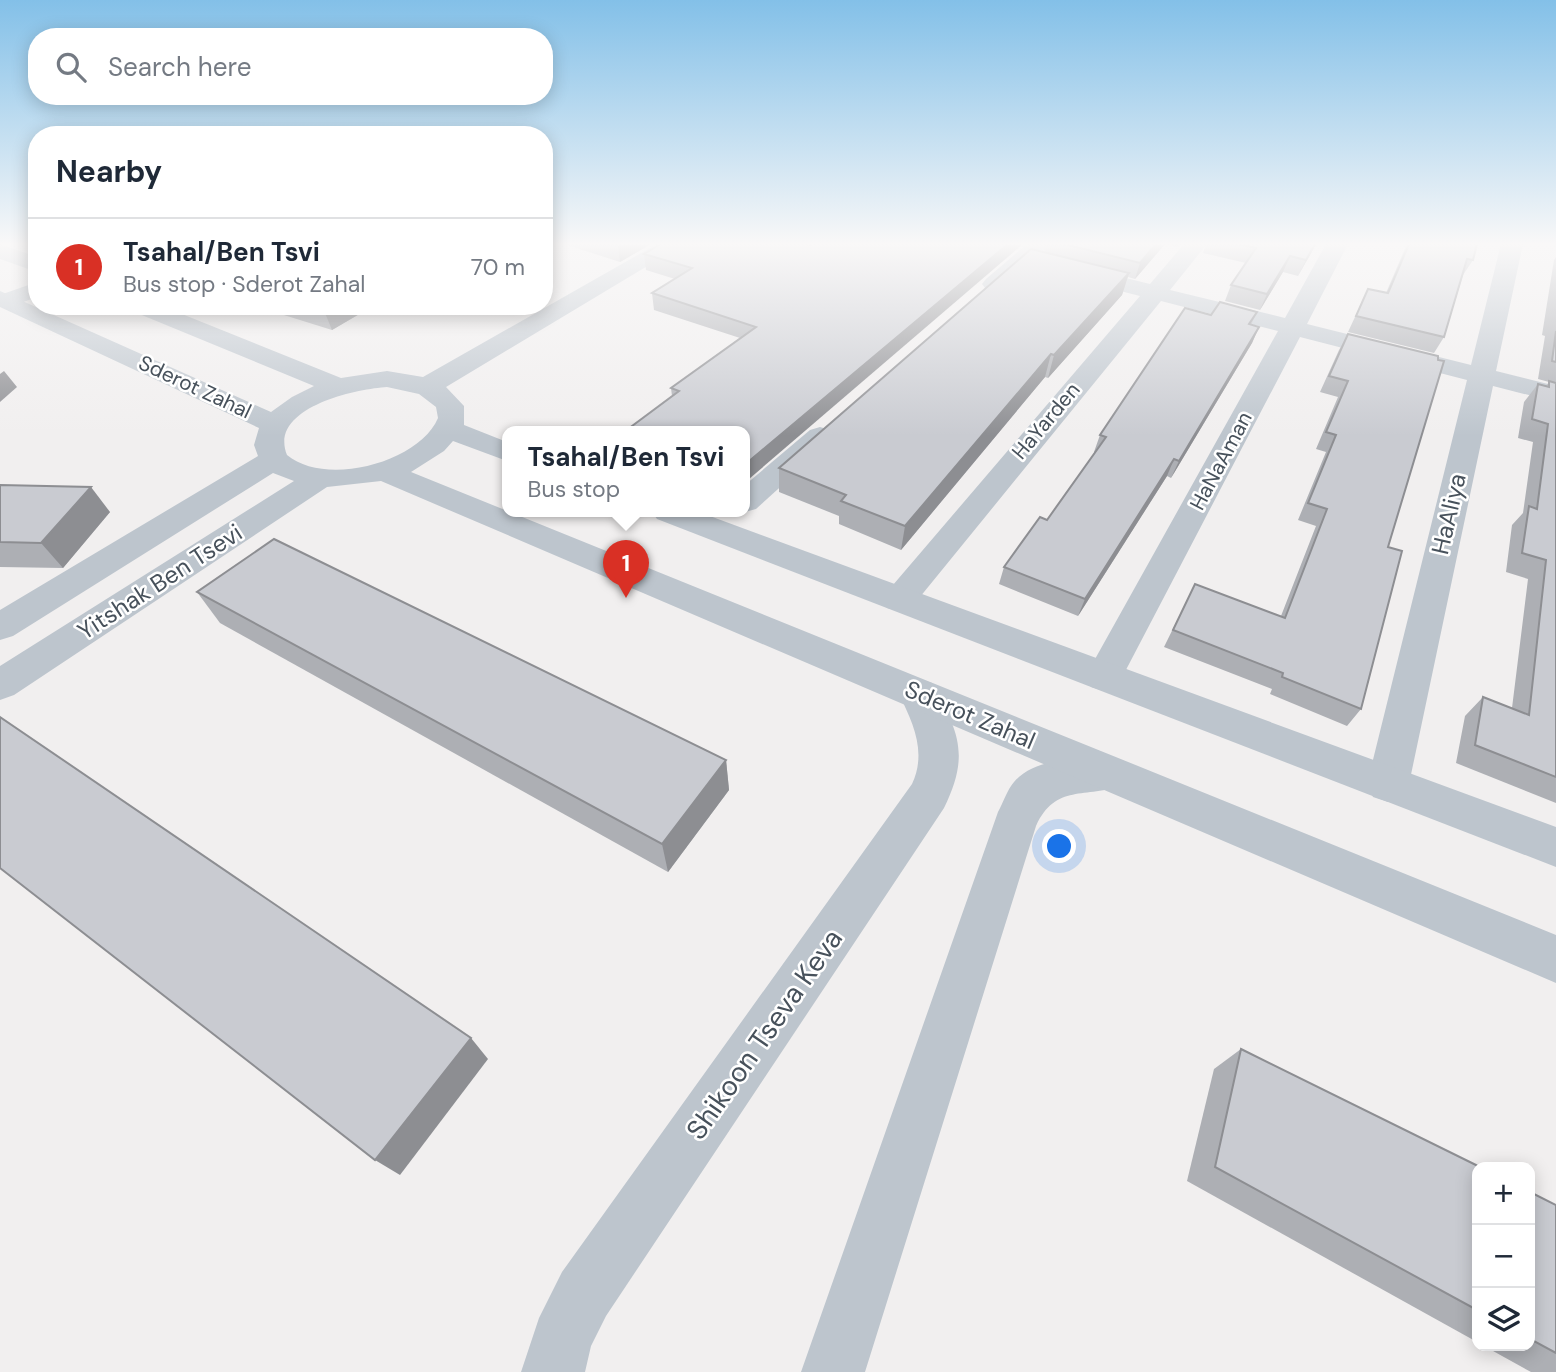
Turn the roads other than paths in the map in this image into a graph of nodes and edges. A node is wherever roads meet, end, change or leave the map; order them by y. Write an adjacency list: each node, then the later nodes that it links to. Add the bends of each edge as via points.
1 (1141, 308): 23 (street, HaYarden)
2 (1213, 308): 8 (street)
3 (1303, 308): 8 (street, HaNaAman)
4 (1497, 308): 9 (street, HaAliya)
5 (38, 315): 14 (street, Sderot Zahal)
6 (162, 315): 11 (street)
7 (550, 315): 10 (street)
8 (1292, 328): 9 (street); 25 (street, HaNaAman)
9 (1481, 375): 12 (street); 29 (street, HaAliya)
10 (429, 385): 11 (street, via 387,379); 15 (street, via 451,404)
11 (338, 386): 14 (street, via 312,396)
12 (1556, 394)
13 (837, 421): 20 (street)
14 (275, 425): 17 (street, via 269,436)
15 (448, 429): 16 (street); 18 (street, via 412,460)
16 (502, 450)
17 (274, 459): 19 (street, via 292,471); 24 (street, Yitshak Ben Tsevi)
18 (383, 471): 19 (street); 27 (street, Sderot Zahal)
19 (320, 478): 26 (street, Yitshak Ben Tsevi)
20 (750, 498)
21 (699, 517): 22 (street)
22 (723, 521): 23 (street)
23 (899, 599): 25 (street)
24 (0, 627)
25 (1104, 677): 29 (street)
26 (0, 685)
27 (918, 694): 28 (street, Sderot Zahal); 32 (street, Shikoon Tseva Keva, via 939,736 943,757 935,781 890,855 584,1294 561,1340)
28 (1109, 773): 31 (street, Sderot Zahal); 33 (street, via 1048,781 1029,795 1014,825)
29 (1388, 784): 30 (street)
30 (1556, 848)
31 (1556, 959)
32 (553, 1372)
33 (833, 1372)

